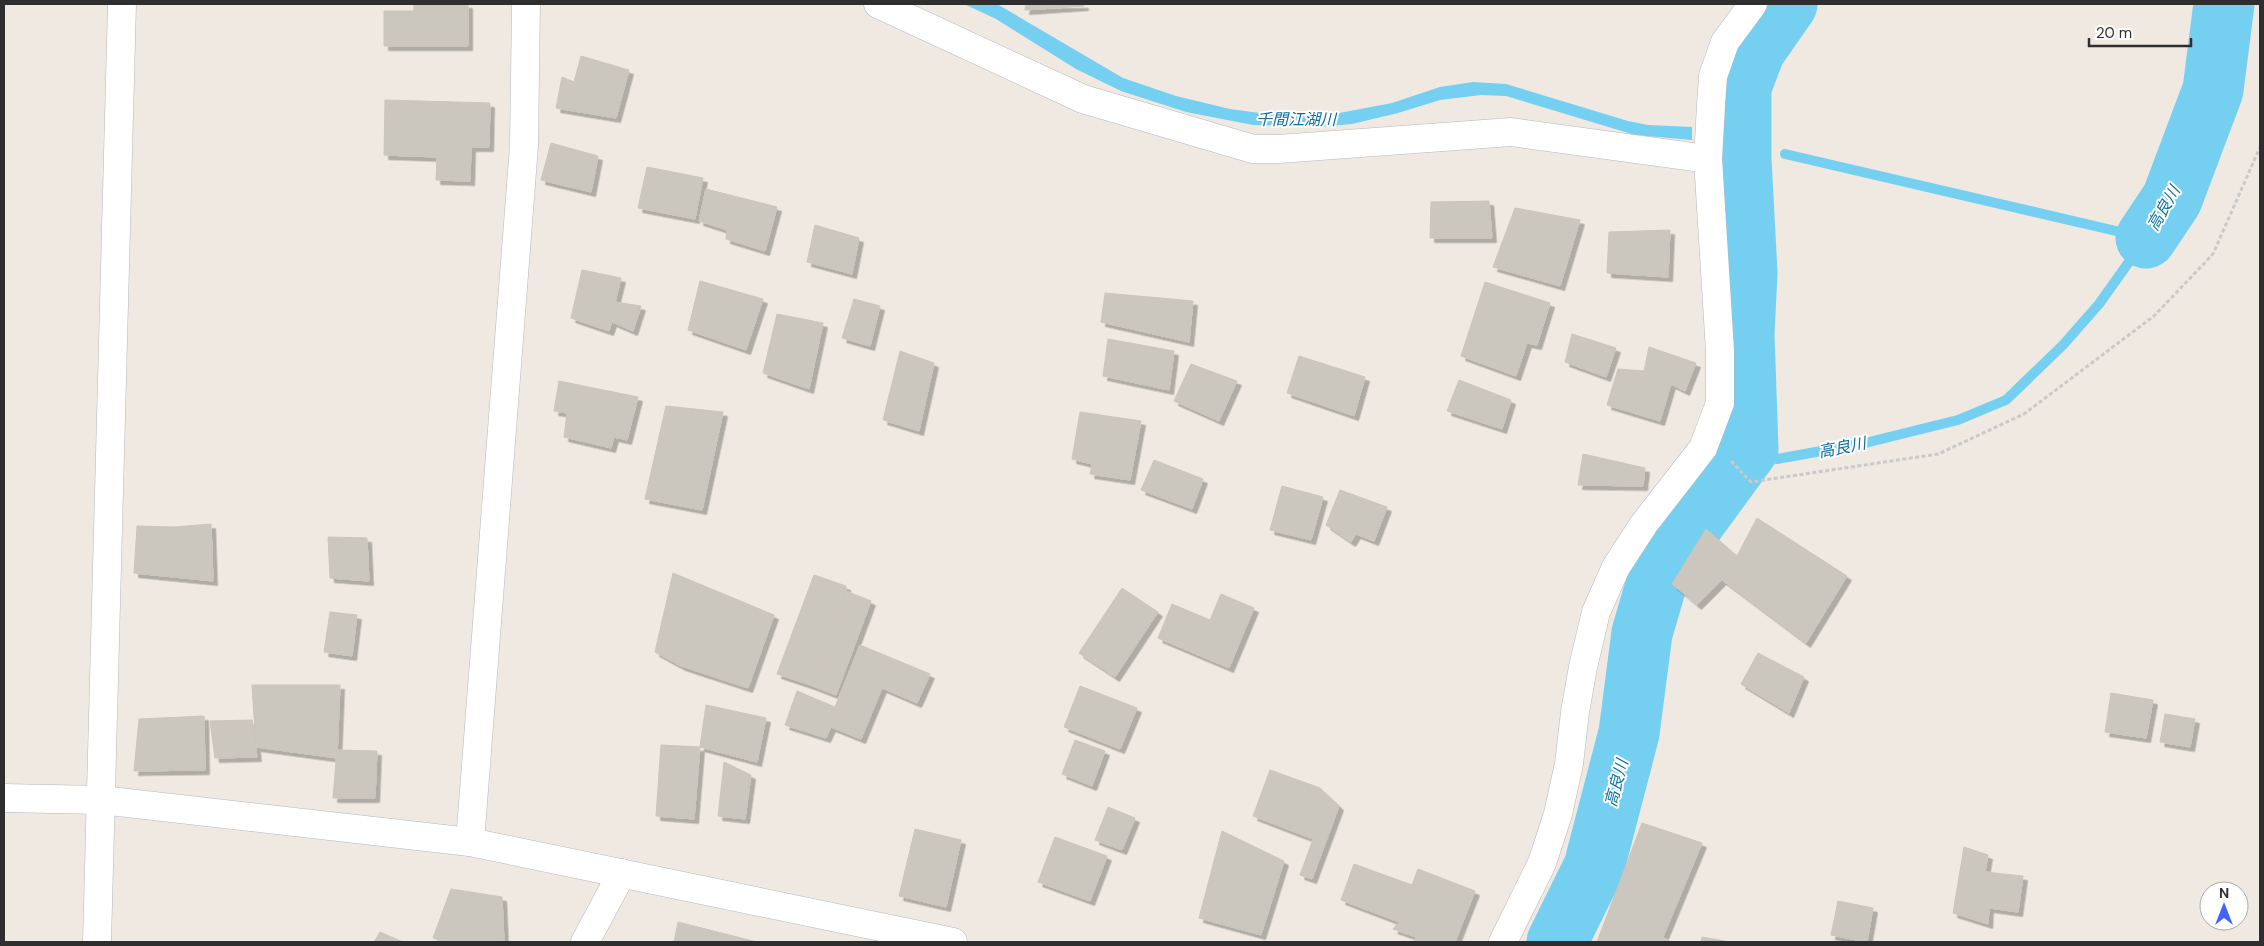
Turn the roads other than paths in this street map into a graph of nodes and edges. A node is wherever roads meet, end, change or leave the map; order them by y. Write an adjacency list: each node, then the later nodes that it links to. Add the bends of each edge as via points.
1 (122, 4): 7 (street)
2 (526, 4): 8 (street, via 524,146)
3 (878, 4): 5 (street, via 1083,99 1253,149 1510,132)
4 (1753, 4): 5 (street, via 1725,42 1713,76)
5 (1708, 159): 13 (street, via 1720,351 1720,403 1703,448 1644,524 1616,567 1596,612 1583,667 1558,814 1542,863)
6 (4, 798): 7 (street)
7 (101, 800): 8 (street); 10 (street)
8 (470, 842): 9 (street)
9 (622, 873): 11 (street); 12 (street)
10 (97, 942)
11 (585, 942)
12 (953, 942)
13 (1503, 942)

